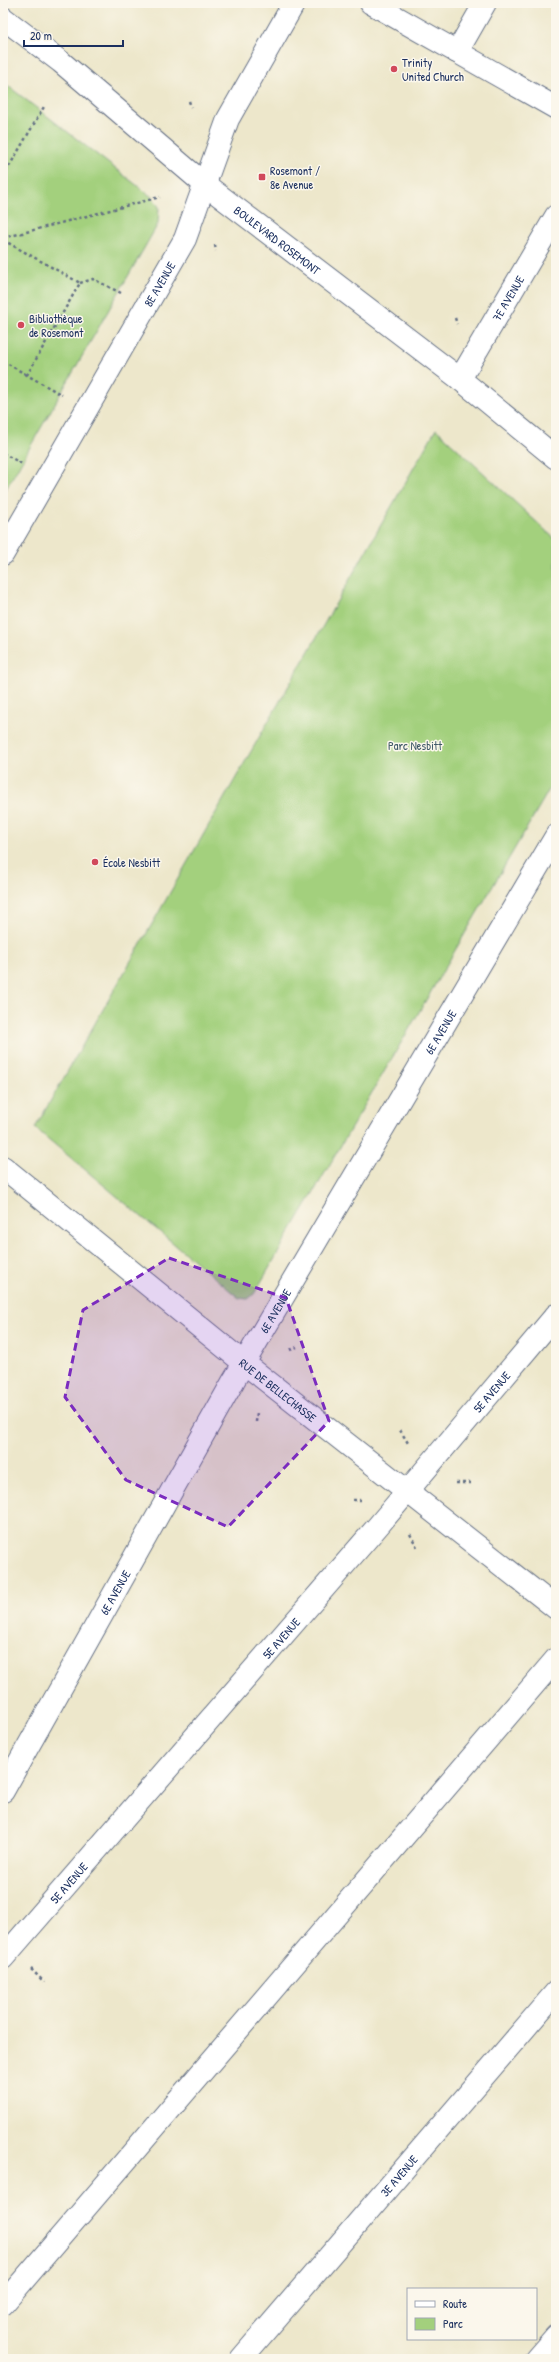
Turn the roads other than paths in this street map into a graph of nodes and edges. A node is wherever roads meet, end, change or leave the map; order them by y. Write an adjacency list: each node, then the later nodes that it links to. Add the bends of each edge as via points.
1 (294, 3): 7 (street, 8E AVENUE, via 228,119)
2 (371, 3): 5 (street)
3 (485, 3): 5 (street)
4 (3, 18): 7 (street, BOULEVARD ROSEMONT, via 61,62)
5 (457, 52): 6 (street)
6 (556, 108)
7 (204, 182): 9 (street, BOULEVARD ROSEMONT); 11 (street, 8E AVENUE, via 185,239)
8 (556, 216): 9 (street, 7E AVENUE)
9 (460, 379): 10 (street, BOULEVARD ROSEMONT)
10 (556, 458)
11 (3, 554)
12 (556, 836): 15 (street, 6E AVENUE)
13 (3, 1167): 15 (street, RUE DE BELLECHASSE)
14 (556, 1315): 16 (street, 5E AVENUE)
15 (244, 1363): 16 (street, RUE DE BELLECHASSE); 19 (street, 6E AVENUE)
16 (407, 1491): 17 (street, RUE DE BELLECHASSE); 20 (street, 5E AVENUE)
17 (556, 1608)
18 (556, 1659): 22 (street)
19 (3, 1791)
20 (3, 1958)
21 (556, 1992): 24 (street, 3E AVENUE)
22 (3, 2304)
23 (556, 2336): 25 (street)
24 (241, 2359)
25 (536, 2359)

